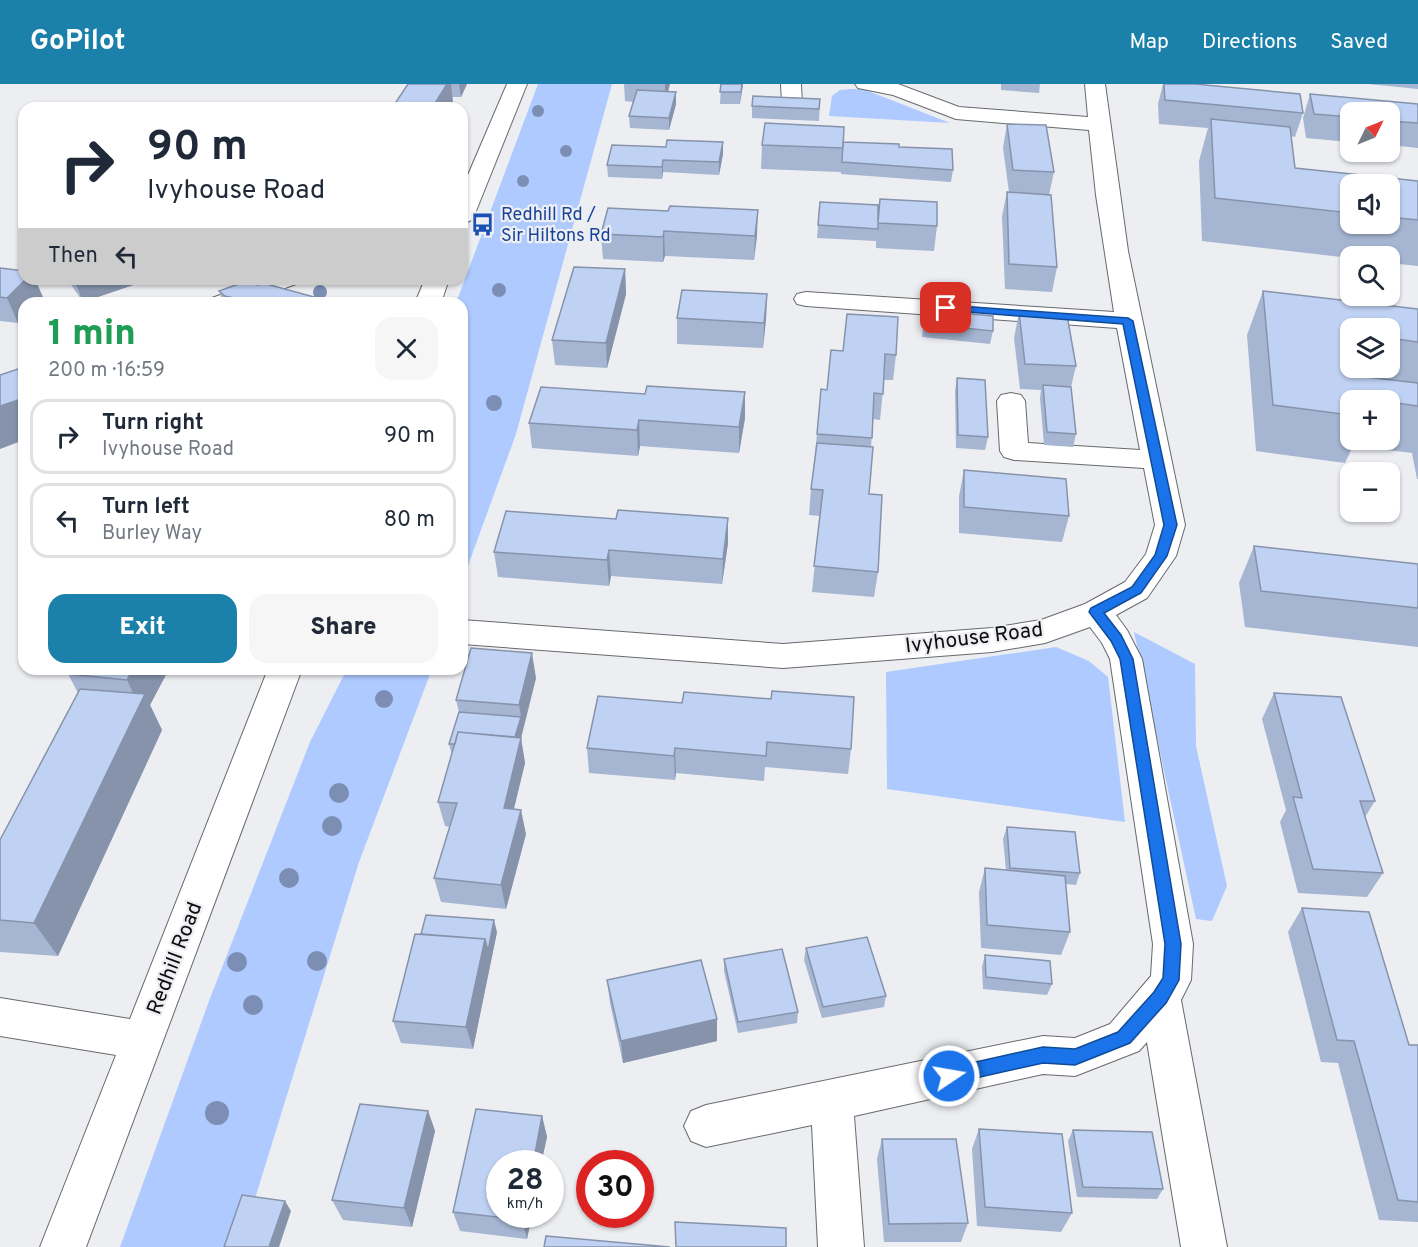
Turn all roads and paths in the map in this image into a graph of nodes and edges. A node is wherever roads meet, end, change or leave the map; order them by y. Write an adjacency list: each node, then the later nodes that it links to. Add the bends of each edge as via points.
1 (517, 84): 7 (street)
2 (790, 84): 5 (street)
3 (865, 84): 6 (street, via 898,90 956,113)
4 (1095, 84): 6 (street, Ivyhouse Road)
5 (792, 105)
6 (1098, 124): 11 (street, Ivyhouse Road)
7 (468, 201)
8 (270, 285): 9 (street)
9 (238, 297)
10 (806, 299): 11 (street)
11 (1128, 321): 13 (street, Ivyhouse Road)
12 (1011, 401): 13 (street, via 1014,451)
13 (1157, 459): 14 (street, Ivyhouse Road, via 1170,525 1161,556 1136,590)
14 (1096, 612): 15 (street, Ivyhouse Road, via 1045,631 992,640 783,656); 17 (street, via 1126,659 1173,944 1171,980)
15 (468, 632)
16 (283, 675): 19 (street, Redhill Road)
17 (1160, 998): 20 (street, via 1124,1038 1075,1057 1043,1055); 24 (street)
18 (0, 1017): 19 (street)
19 (142, 1040): 23 (street, Redhill Road)
20 (832, 1101): 21 (street); 22 (street)
21 (706, 1126)
22 (840, 1228)
23 (63, 1247)
24 (1204, 1247)

